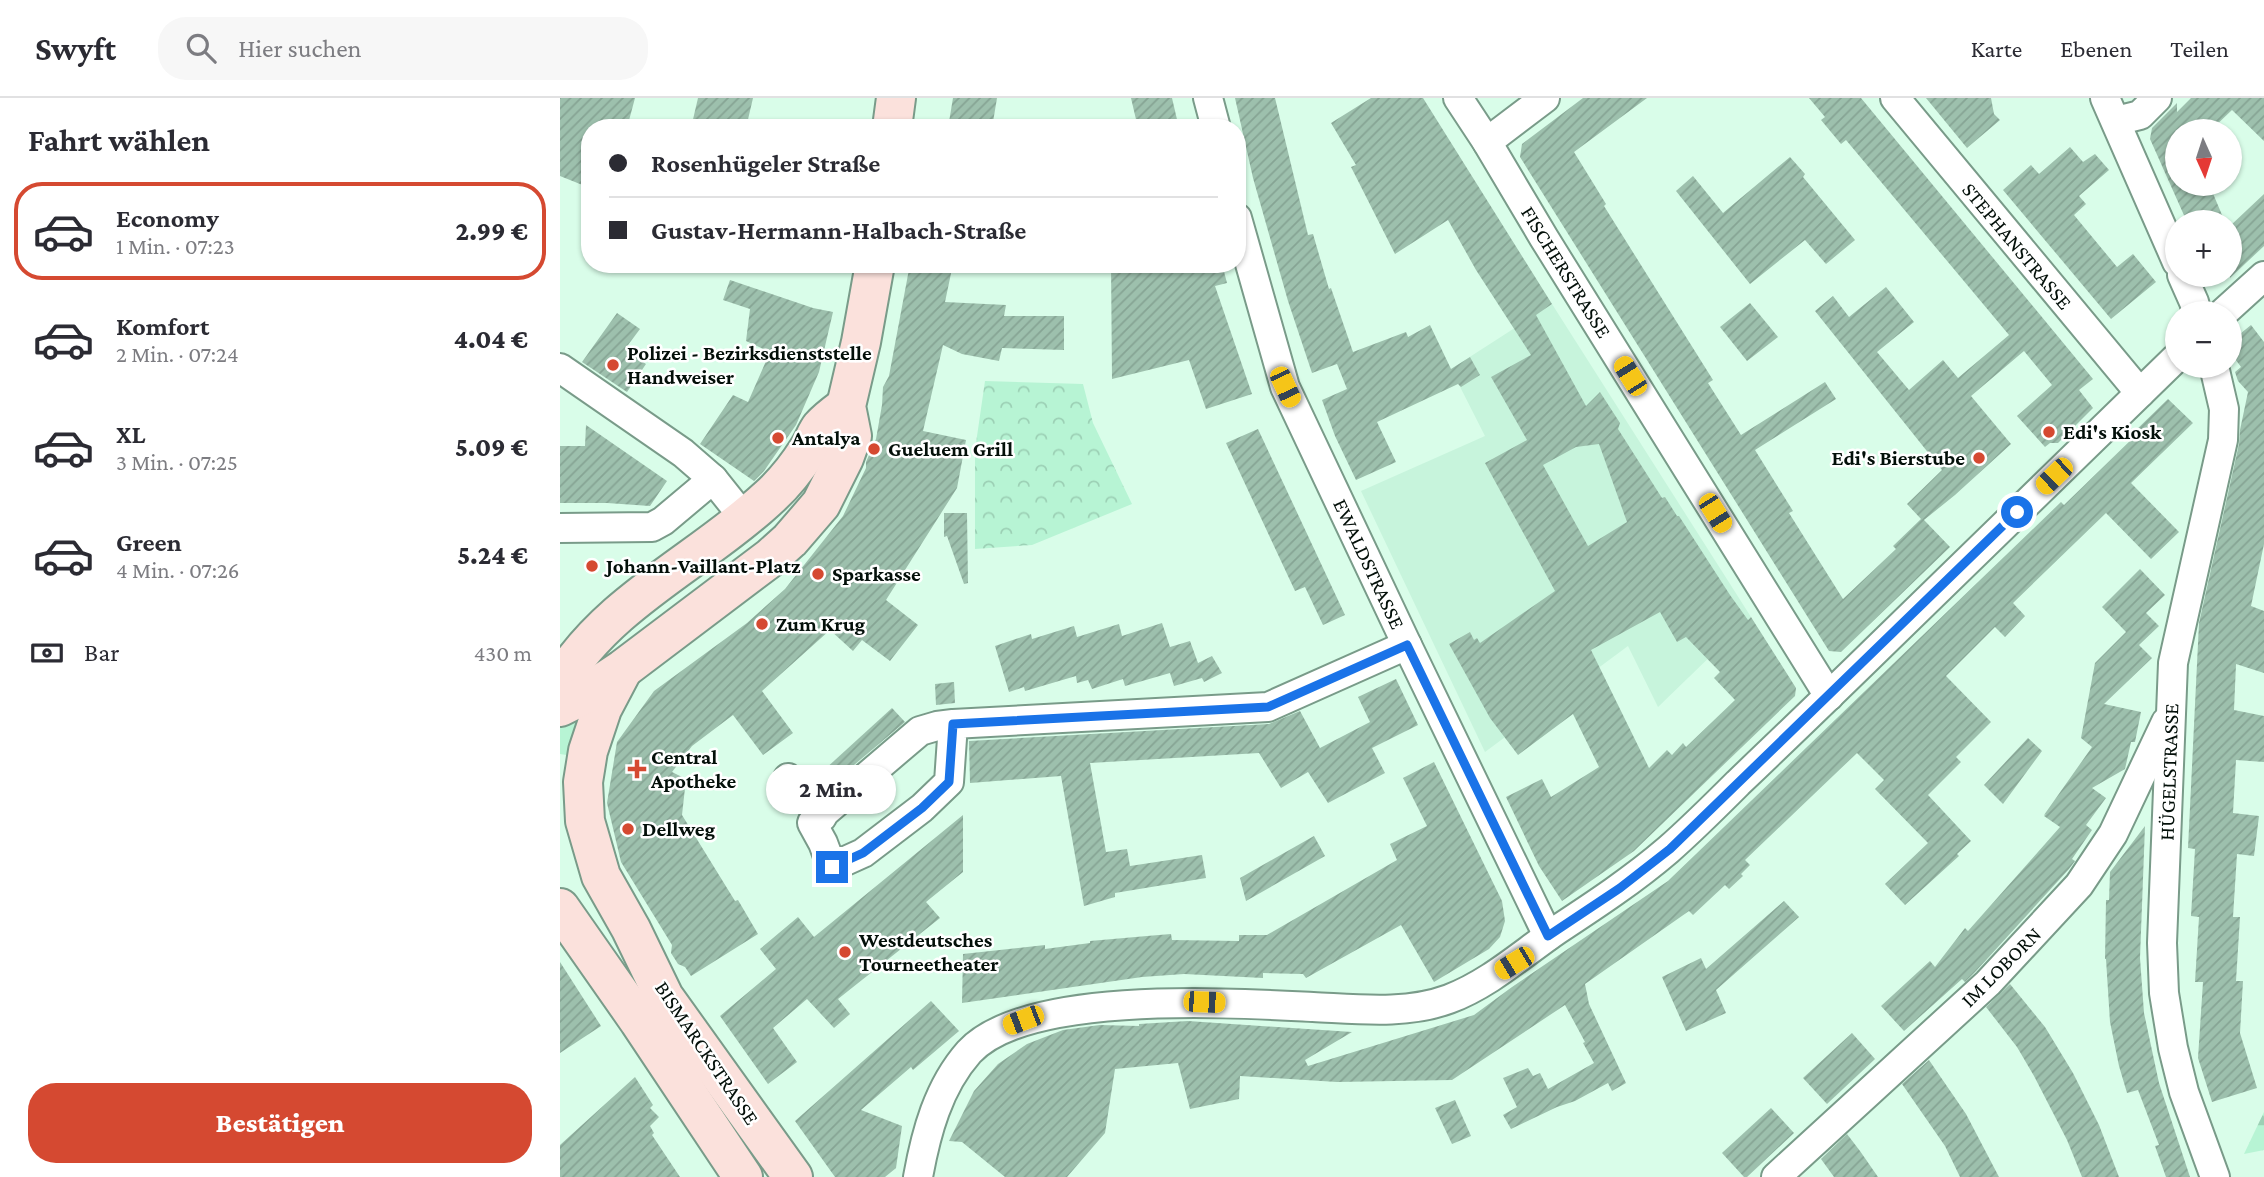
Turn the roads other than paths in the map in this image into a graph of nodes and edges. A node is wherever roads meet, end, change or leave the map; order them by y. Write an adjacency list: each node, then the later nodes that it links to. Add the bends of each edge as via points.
1 (896, 98): 8 (main road)
2 (1208, 98): 9 (street)
3 (1458, 98): 10 (street, FISCHERSTRASSE)
4 (1545, 98): 10 (street)
5 (1895, 98): 19 (street, STEPHANSTRASSE)
6 (2157, 98): 7 (street, via 2140,115)
7 (2111, 109): 11 (street)
8 (893, 119)
9 (1214, 119)
10 (1487, 142): 28 (street, FISCHERSTRASSE)
11 (2165, 234)
12 (1246, 250): 25 (street, EWALDSTRASSE, via 1285,387)
13 (872, 273): 20 (main road)
14 (2264, 276): 15 (street)
15 (2237, 301)
16 (560, 368): 21 (street)
17 (2165, 369): 19 (street)
18 (2217, 378): 30 (street, HÜGELSTRASSE, via 2224,409 2223,440 2173,663)
19 (2140, 393): 28 (street)
20 (846, 406): 22 (main road, via 821,427 787,480); 24 (main road, via 852,436 821,504 770,558)
21 (713, 479): 22 (street); 23 (street, via 652,527)
22 (745, 519): 24 (main road, via 746,544 739,556 682,603); 27 (main road, via 614,617 591,639)
23 (561, 528)
24 (676, 628): 26 (main road)
25 (1407, 645): 31 (street, via 1268,707); 35 (street, EWALDSTRASSE)
26 (623, 669): 29 (main road); 37 (main road, BISMARCKSTRASSE, via 602,709 585,766 585,821 601,876 664,998)
27 (560, 682)
28 (1829, 696): 35 (street, via 1670,849)
29 (560, 707)
30 (2170, 713): 39 (street, IM LOBORN, via 2113,834 2079,885 1988,983); 40 (street, HÜGELSTRASSE, via 2164,993 2184,1092)
31 (953, 724): 33 (street, via 920,732); 33 (street, via 949,782 863,853 832,867 812,823)
32 (789, 778): 33 (street)
33 (822, 817)
34 (560, 908): 36 (main road, BISMARCKSTRASSE)
35 (1548, 936): 38 (street, via 1475,986 1429,1006 1381,1009 1204,1002 1128,1006 1023,1020 997,1030 970,1052 939,1100)
36 (743, 1177)
37 (793, 1177)
38 (918, 1177)
39 (1776, 1177)
40 (2215, 1177)

